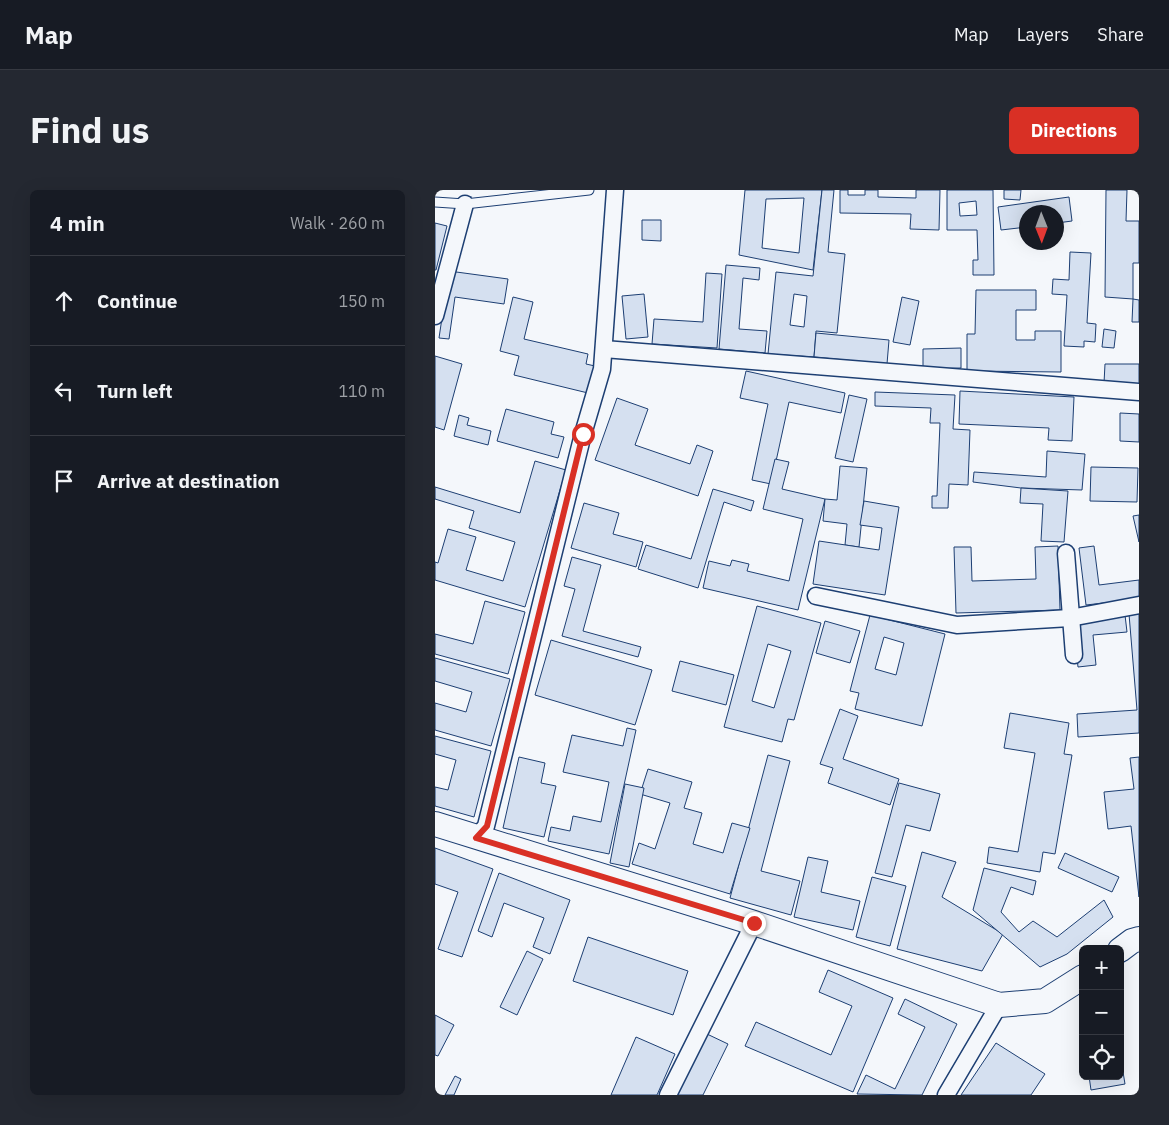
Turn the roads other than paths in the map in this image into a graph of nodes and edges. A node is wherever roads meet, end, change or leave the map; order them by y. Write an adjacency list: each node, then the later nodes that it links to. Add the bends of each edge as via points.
1 (589, 190): 4 (lane)
2 (615, 190): 6 (street)
3 (435, 202): 4 (lane)
4 (465, 204): 5 (street)
5 (435, 316)
6 (604, 349): 7 (street); 14 (street, via 602,369 583,434 487,826)
7 (1139, 392)
8 (1066, 553): 11 (street)
9 (816, 596): 11 (street, via 957,625)
10 (1139, 605): 11 (street)
11 (1071, 618): 12 (street)
12 (1074, 655)
13 (435, 824): 14 (main road)
14 (476, 838): 15 (main road)
15 (754, 923): 19 (main road); 20 (street)
16 (1139, 939): 17 (main road)
17 (1124, 947)
18 (1079, 980): 19 (main road, via 1045,1001)
19 (999, 1005): 21 (street)
20 (668, 1095)
21 (946, 1095)

